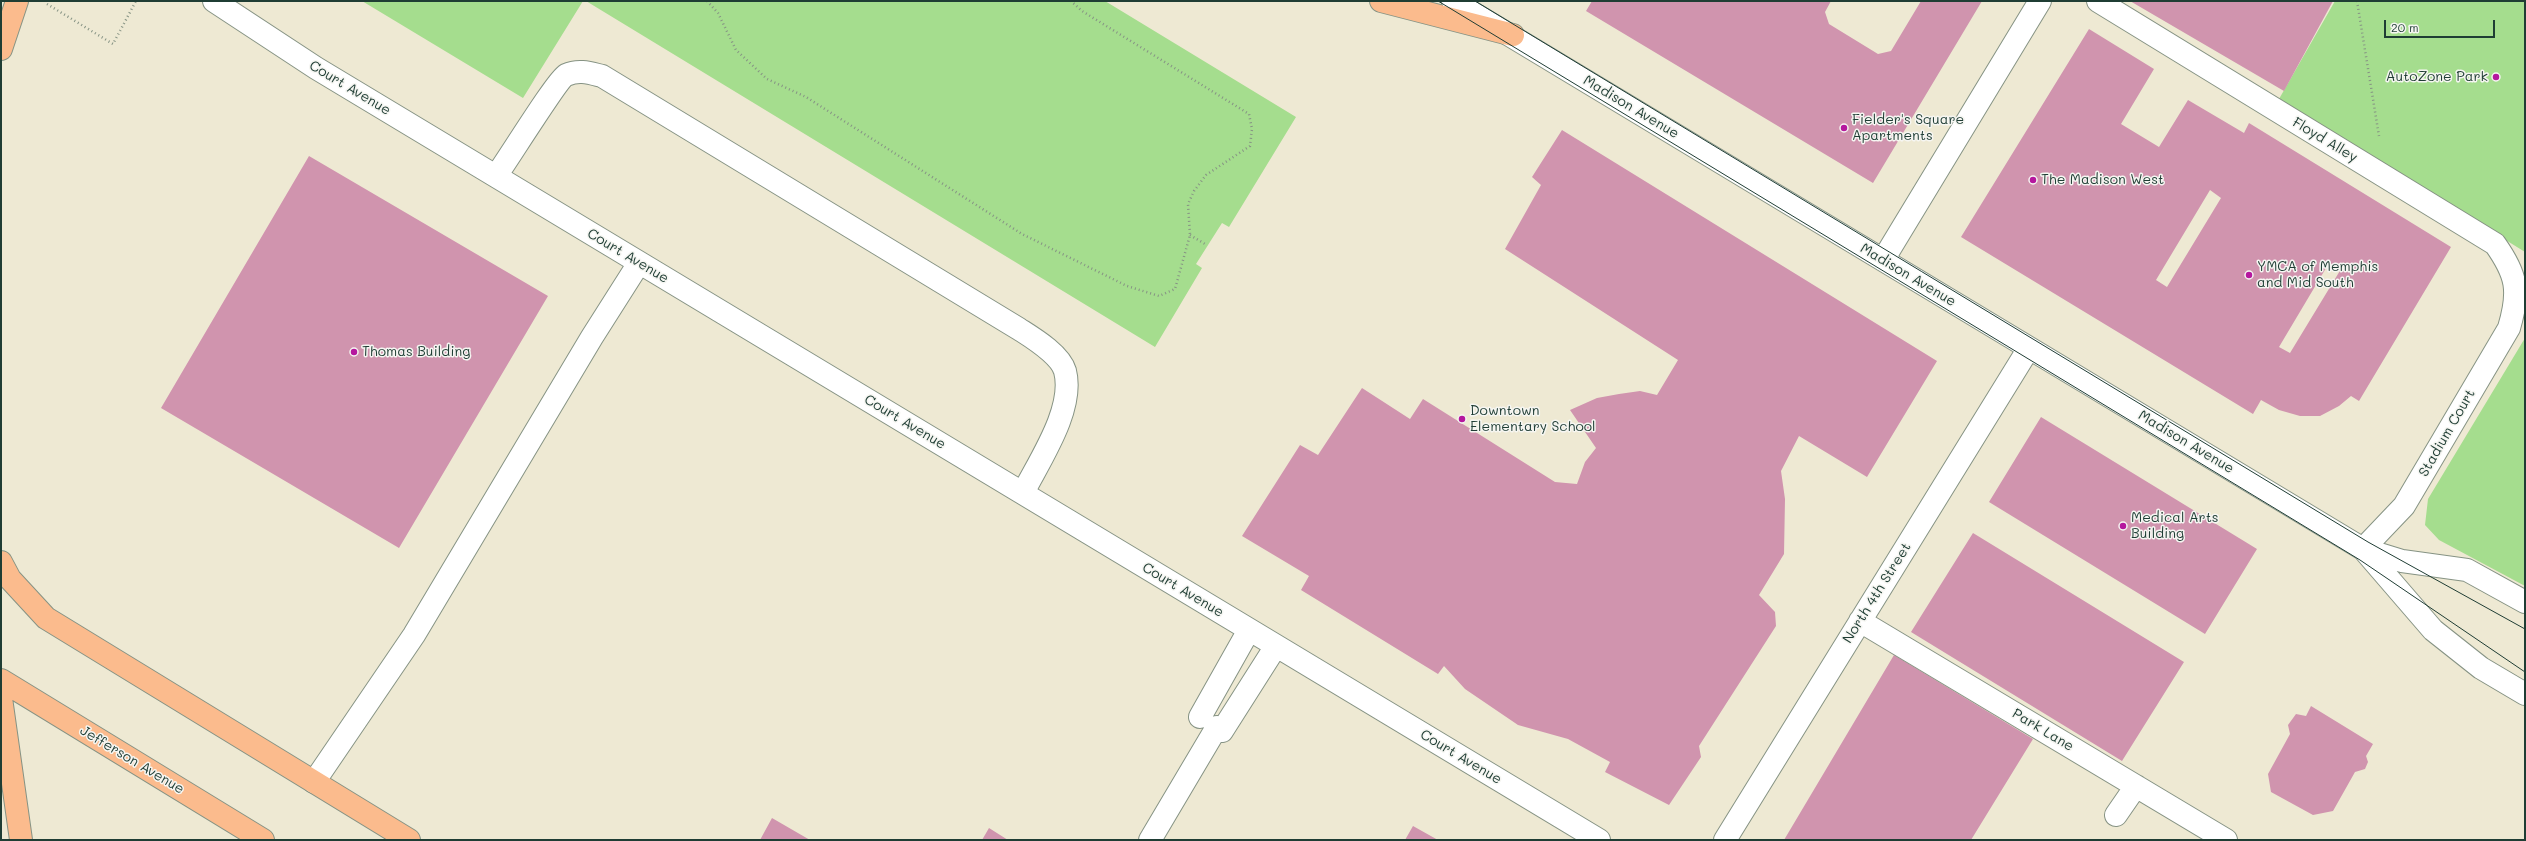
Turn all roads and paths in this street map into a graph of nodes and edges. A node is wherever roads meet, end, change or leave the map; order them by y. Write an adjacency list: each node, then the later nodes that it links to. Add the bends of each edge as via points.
1 (16, 1): 13 (main road)
2 (42, 1): 3 (path, via 112,44)
3 (136, 1)
4 (214, 1): 15 (street, Court Avenue, via 316,68)
5 (707, 1): 16 (path, via 718,13 736,50 767,79 806,97 1022,234 1127,286 1159,296 1175,289)
6 (1071, 1): 16 (path, via 1082,11 1249,114 1252,129 1250,146 1206,175 1194,191 1188,204)
7 (1381, 1): 12 (main road)
8 (1453, 1): 12 (street, Madison Avenue)
9 (2040, 1): 18 (street)
10 (2098, 1): 20 (street, Floyd Alley, via 2495,244 2509,264 2515,282)
11 (2357, 1): 14 (path)
12 (1513, 35): 18 (street, Madison Avenue)
13 (1, 49)
14 (2379, 137)
15 (496, 176): 19 (street, Court Avenue); 22 (street, via 553,89 566,75 583,71 602,76 1012,324 1049,350 1065,370 1067,394 1058,425)
16 (1190, 235): 17 (path)
17 (1205, 244)
18 (1883, 260): 21 (street, Madison Avenue)
19 (639, 262): 22 (street, Court Avenue); 33 (street, via 414,635)
20 (2515, 306): 23 (street, Stadium Court, via 2509,328 2404,506)
21 (2029, 348): 23 (street, Madison Avenue); 26 (street, North 4th Street)
22 (1023, 493): 27 (street, Court Avenue)
23 (2363, 549): 25 (street, Madison Avenue, via 2402,561 2467,570); 30 (street, Madison Avenue, via 2433,630 2481,668)
24 (1, 562): 33 (main road, via 10,579 46,618)
25 (2525, 602)
26 (1860, 621): 34 (street, Park Lane); 41 (street, North 4th Street)
27 (1249, 630): 28 (street, Court Avenue); 32 (street)
28 (1276, 646): 32 (street); 40 (street, Court Avenue)
29 (1, 680): 37 (main road, Jefferson Avenue)
30 (2525, 694)
31 (1, 698): 36 (main road)
32 (1213, 725): 39 (street)
33 (314, 782): 38 (main road)
34 (2136, 786): 35 (street); 42 (street, Park Lane)
35 (2116, 815)
36 (21, 840)
37 (263, 840)
38 (409, 840)
39 (1150, 840)
40 (1599, 840)
41 (1726, 840)
42 (2226, 840)

